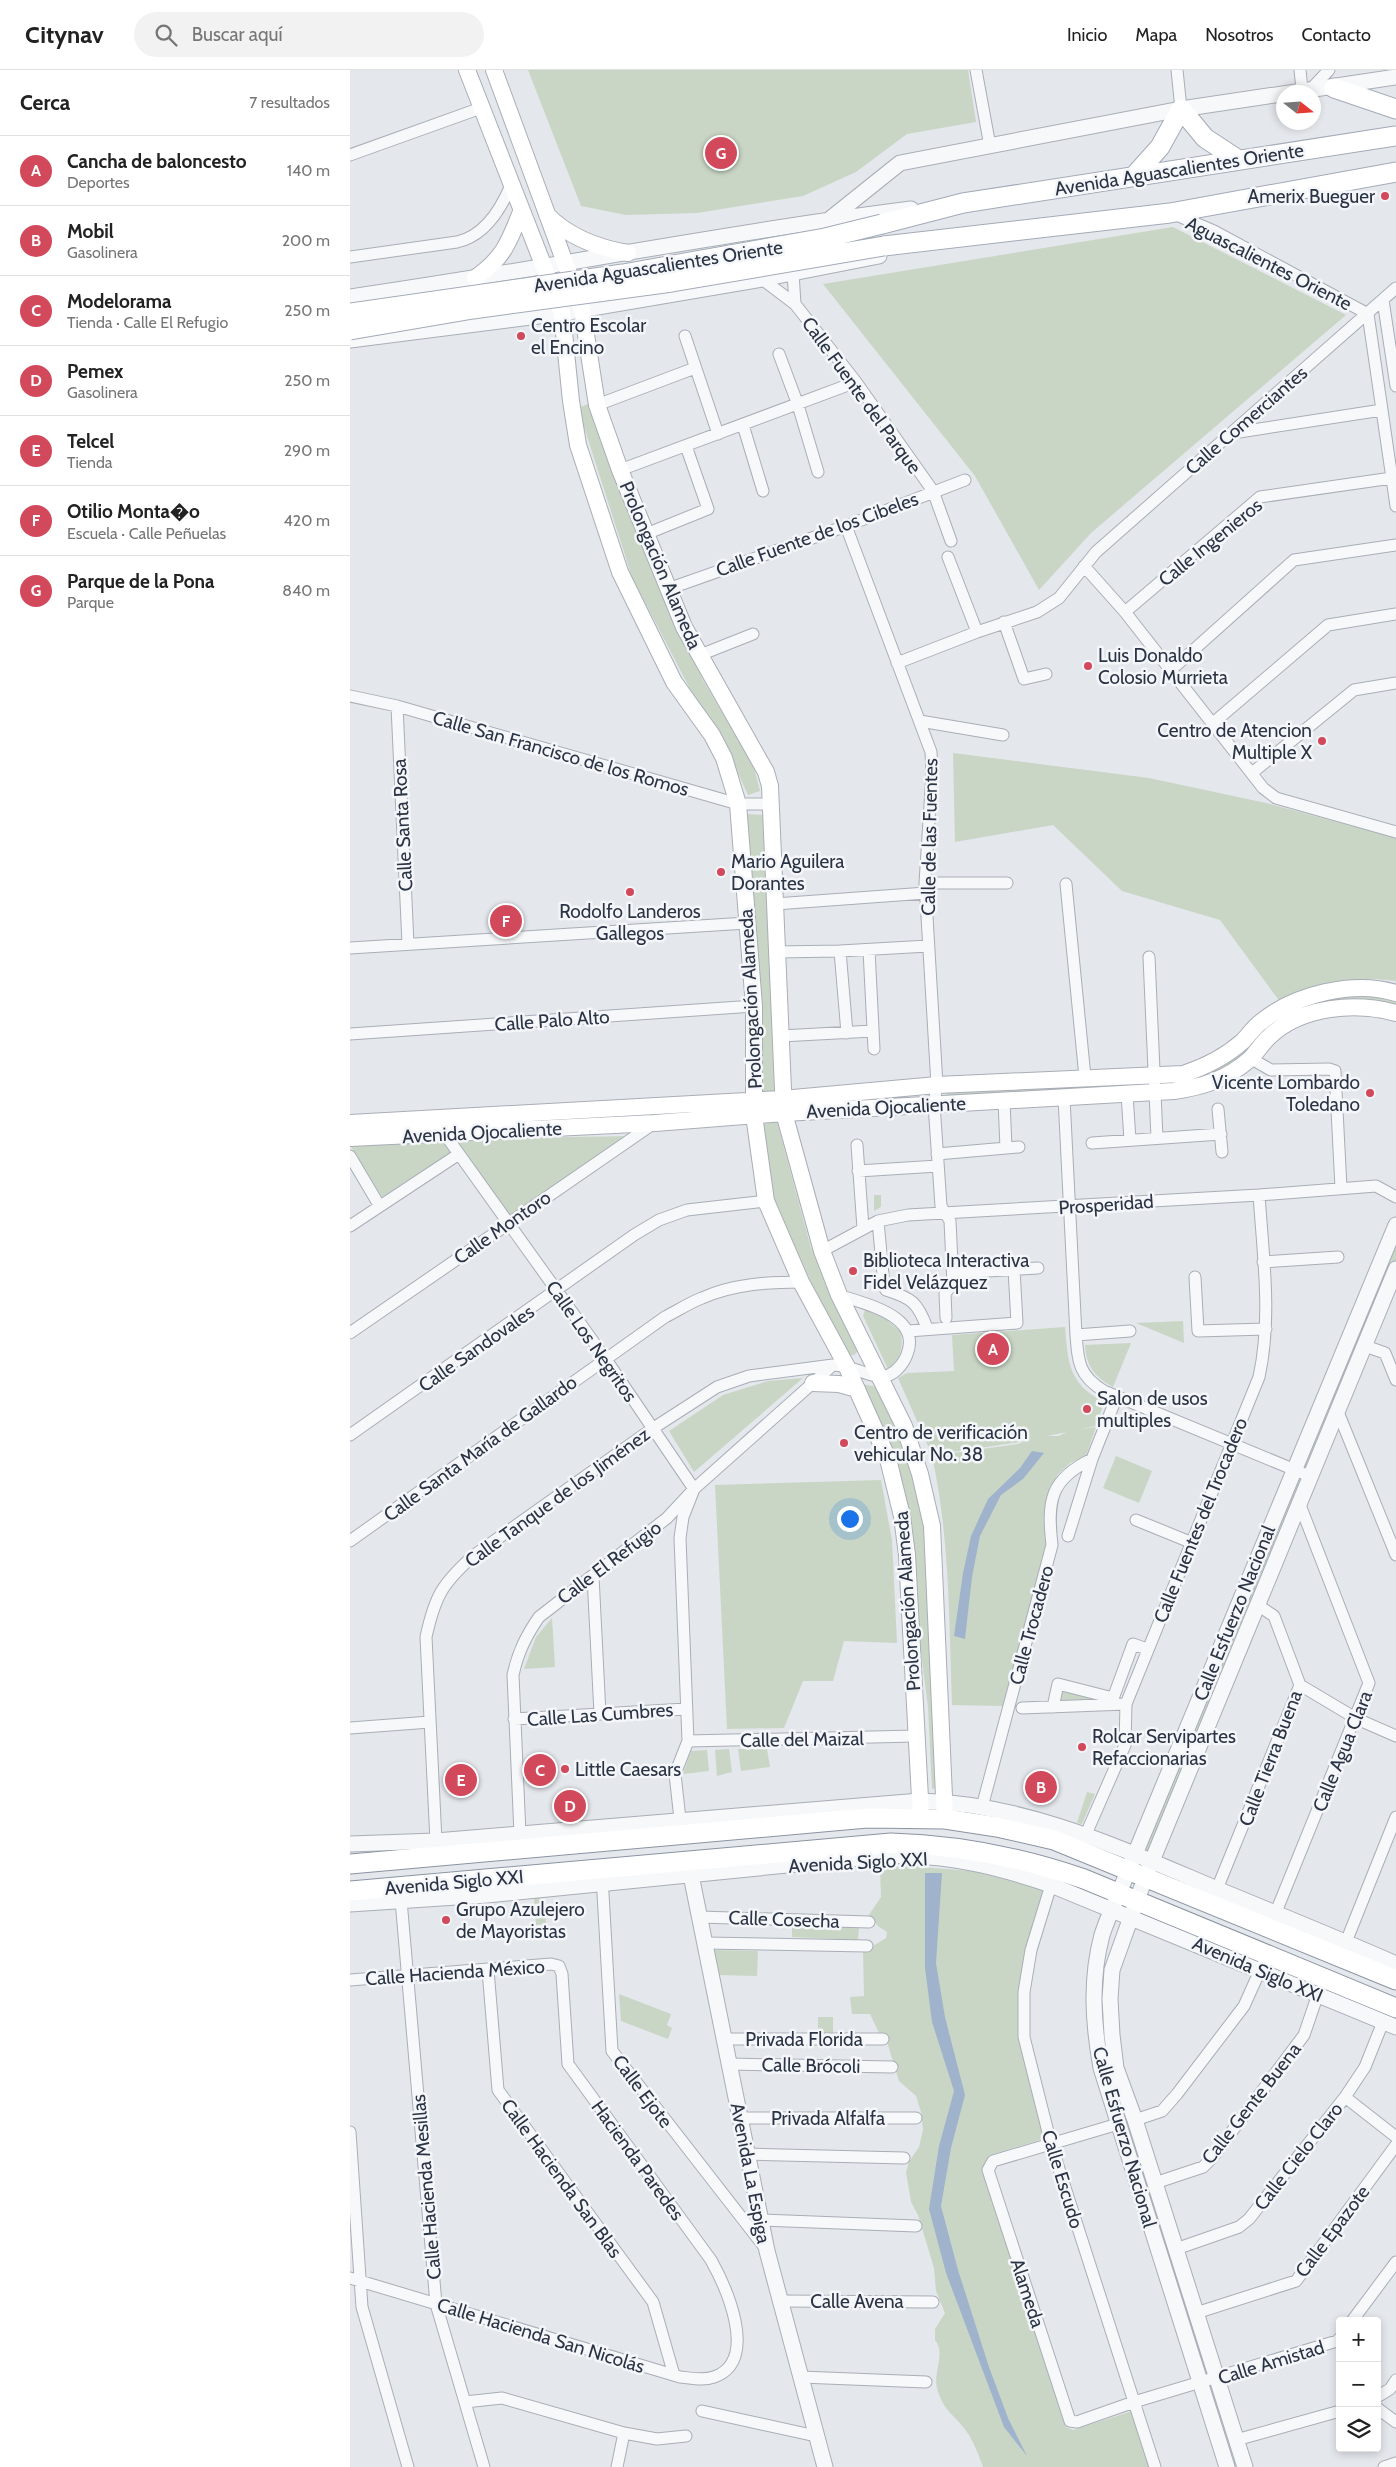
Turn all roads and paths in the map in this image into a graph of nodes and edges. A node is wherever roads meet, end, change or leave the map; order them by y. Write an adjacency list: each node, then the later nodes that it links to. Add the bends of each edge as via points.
1 (467, 70): 11 (main road, Prolongación Alameda)
2 (494, 70): 24 (main road, Prolongación Alameda)
3 (976, 70): 15 (street)
4 (1177, 70): 12 (street)
5 (1300, 70): 8 (street)
6 (1396, 77): 7 (street)
7 (1331, 79): 9 (street); 13 (main road)
8 (1306, 85)
9 (1317, 85)
10 (1276, 94): 12 (street)
11 (481, 108): 16 (street); 20 (main road, Prolongación Alameda)
12 (1181, 109): 15 (street); 17 (main road, via 1205,138); 19 (main road, via 1160,147)
13 (1396, 109)
14 (1396, 136): 17 (main road, Avenida Aguascalientes Oriente)
15 (990, 146): 25 (street, via 900,163)
16 (350, 155)
17 (1237, 160): 19 (main road, Avenida Aguascalientes Oriente)
18 (1396, 172): 23 (main road, Avenida Aguascalientes Oriente)
19 (1135, 175): 21 (main road, Avenida Aguascalientes Oriente)
20 (512, 185): 22 (main road, Prolongación Alameda); 28 (street, via 493,216 469,239)
21 (963, 203): 25 (street, Avenida Aguascalientes Oriente); 40 (main road, Avenida Aguascalientes Oriente, bridge, via 825,238 623,274)
22 (521, 212): 30 (main road, Prolongación Alameda); 32 (main road, via 503,252)
23 (1170, 213): 26 (main road, Avenida Aguascalientes Oriente); 42 (street, Aguascalientes Oriente, via 1214,231)
24 (546, 214): 27 (main road, via 578,238); 29 (main road, Prolongación Alameda)
25 (828, 220): 27 (street, Avenida Aguascalientes Oriente)
26 (964, 239): 31 (street, Avenida Aguascalientes Oriente); 44 (main road, Avenida Aguascalientes Oriente, bridge, via 884,246 672,282 473,309)
27 (622, 254): 29 (street, Avenida Aguascalientes Oriente); 37 (street, via 609,283 613,292)
28 (350, 257)
29 (565, 263): 30 (street, Avenida Aguascalientes Oriente); 39 (main road, Prolongación Alameda)
30 (540, 267): 32 (street, Avenida Aguascalientes Oriente); 41 (main road, Prolongación Alameda); 43 (street, via 548,290 546,304)
31 (793, 273): 33 (street, Avenida Aguascalientes Oriente); 38 (street, Calle Fuente del Parque)
32 (475, 278): 35 (street, Avenida Aguascalientes Oriente)
33 (762, 279): 37 (street, Avenida Aguascalientes Oriente); 38 (street, Calle Fuente del Parque)
34 (1396, 288): 36 (street, Calle Comerciantes)
35 (350, 297)
36 (1383, 300): 42 (street, Calle Comerciantes); 50 (street)
37 (626, 302): 39 (street, Avenida Aguascalientes Oriente)
38 (795, 304): 49 (street, Calle Fuente del Parque)
39 (582, 309): 41 (street, Avenida Aguascalientes Oriente); 52 (main road, Prolongación Alameda)
40 (350, 313)
41 (562, 313): 43 (street, Avenida Aguascalientes Oriente); 88 (main road, Prolongación Alameda, via 578,445 620,572 674,682 720,750)
42 (1368, 314): 53 (street); 55 (street, Calle Comerciantes)
43 (538, 315): 46 (street, Avenida Aguascalientes Oriente)
44 (350, 330)
45 (685, 336): 48 (street)
46 (350, 340)
47 (779, 354): 51 (street)
48 (695, 368): 52 (street); 56 (street)
49 (856, 382): 51 (street); 63 (street, Calle Fuente del Parque)
50 (1396, 382)
51 (798, 404): 54 (street); 59 (street)
52 (597, 405): 58 (main road, Prolongación Alameda)
53 (1382, 410): 55 (street); 60 (street)
54 (742, 425): 56 (street); 62 (street)
55 (1232, 433): 70 (street, Calle Comerciantes)
56 (718, 434): 57 (street)
57 (686, 446): 58 (street); 66 (street, via 708,509)
58 (620, 470): 66 (main road, Prolongación Alameda)
59 (818, 472)
60 (1392, 478): 64 (street); 72 (street, Calle Ingenieros, via 1260,497)
61 (965, 480): 63 (street, Calle Fuente de los Cibeles)
62 (763, 491)
63 (933, 491): 65 (street, Calle Fuente de los Cibeles); 67 (street, Calle Fuente del Parque)
64 (1396, 506)
65 (846, 526): 71 (street, Calle Fuente de los Cibeles); 78 (street, Calle de las Fuentes)
66 (646, 534): 71 (main road, Prolongación Alameda)
67 (951, 541)
68 (1396, 545): 79 (street, via 1294,560)
69 (948, 557): 75 (street)
70 (1084, 566): 72 (street); 74 (street, Calle Comerciantes, via 1059,598 1037,612)
71 (668, 589): 77 (main road, Prolongación Alameda)
72 (1125, 612): 79 (street)
73 (1396, 614): 85 (street, via 1328,625)
74 (1004, 622): 75 (street, Calle Comerciantes); 80 (street, via 1024,679)
75 (977, 632): 78 (street, Calle Comerciantes)
76 (753, 634): 77 (street)
77 (700, 655): 89 (main road, Prolongación Alameda, via 766,772)
78 (897, 663): 84 (street, Calle de las Fuentes)
79 (1170, 671): 85 (street)
80 (1046, 674)
81 (1396, 683): 87 (street, via 1354,690)
82 (350, 696): 83 (street, Calle San Francisco de los Romos)
83 (397, 706): 88 (street, Calle San Francisco de los Romos); 96 (street, Calle Santa Rosa)
84 (920, 721): 86 (street); 93 (street, Calle de las Fuentes, via 931,752 932,774)
85 (1212, 724): 87 (street)
86 (1003, 735)
87 (1252, 773): 90 (street, via 1276,798)
88 (738, 804): 89 (street, Calle San Francisco de los Romos); 95 (main road, Prolongación Alameda)
89 (772, 804): 94 (main road, Prolongación Alameda)
90 (1396, 832)
91 (1007, 883): 93 (street)
92 (1066, 884): 113 (street)
93 (925, 888): 94 (street); 97 (street, Calle de las Fuentes)
94 (775, 904): 101 (main road, Prolongación Alameda)
95 (747, 923): 96 (street); 104 (main road, Prolongación Alameda)
96 (408, 944): 98 (street)
97 (928, 946): 99 (street); 114 (street, Calle de las Fuentes)
98 (350, 948)
99 (869, 950): 100 (street); 106 (street)
100 (840, 951): 101 (street); 107 (street)
101 (776, 952): 109 (main road, Prolongación Alameda)
102 (1149, 957): 112 (street)
103 (1396, 993): 112 (main road, Avenida Ojocaliente, via 1356,988 1318,994 1285,1007 1261,1022 1242,1042 1208,1066 1183,1074)
104 (754, 1006): 108 (street, Calle Palo Alto); 121 (main road, Prolongación Alameda)
105 (1396, 1013): 111 (main road, Avenida Ojocaliente, via 1352,1006 1299,1018 1270,1036)
106 (873, 1031): 107 (street); 110 (street)
107 (847, 1033): 109 (street)
108 (350, 1034)
109 (781, 1036): 120 (main road, Prolongación Alameda)
110 (874, 1049)
111 (1250, 1058): 115 (main road, Avenida Ojocaliente, via 1217,1081 1198,1088); 140 (street, via 1271,1070 1335,1071)
112 (1156, 1075): 113 (main road, Avenida Ojocaliente); 115 (street)
113 (1085, 1077): 114 (main road, Avenida Ojocaliente)
114 (937, 1085): 119 (street, Calle de las Fuentes); 120 (main road, Avenida Ojocaliente)
115 (1155, 1092): 116 (main road, Avenida Ojocaliente); 128 (street)
116 (1127, 1094): 117 (main road, Avenida Ojocaliente); 129 (street)
117 (1064, 1098): 118 (main road, Avenida Ojocaliente); 145 (street)
118 (1004, 1101): 119 (main road, Avenida Ojocaliente); 133 (street)
119 (934, 1104): 120 (main road, Avenida Ojocaliente); 136 (street, Calle de las Fuentes)
120 (783, 1106): 121 (main road, Avenida Ojocaliente); 152 (main road, Prolongación Alameda)
121 (754, 1108): 123 (main road, Avenida Ojocaliente); 124 (main road, Avenida Ojocaliente); 143 (main road, Prolongación Alameda)
122 (1218, 1109): 126 (street)
123 (350, 1122)
124 (655, 1123): 125 (main road, Avenida Ojocaliente); 148 (street, Calle Montoro)
125 (444, 1133): 127 (main road, Avenida Ojocaliente); 135 (street, Calle Los Negritos)
126 (1221, 1134): 128 (street); 134 (street)
127 (350, 1138)
128 (1157, 1138): 129 (street)
129 (1130, 1140): 130 (street)
130 (1092, 1143)
131 (857, 1145): 139 (street)
132 (1019, 1147): 133 (street)
133 (1006, 1148): 136 (street)
134 (1222, 1152)
135 (459, 1154): 144 (street); 148 (street, Calle Los Negritos)
136 (937, 1154): 138 (street, Calle de las Fuentes)
137 (350, 1156): 144 (street)
138 (938, 1166): 139 (street); 146 (street, Calle de las Fuentes, via 941,1206)
139 (858, 1171): 151 (street)
140 (1341, 1188): 141 (street, Prosperidad); 142 (street, Prosperidad, via 1376,1186)
141 (1259, 1195): 145 (street, Prosperidad); 154 (street, Calle Fuentes del Trocadero)
142 (1396, 1197)
143 (766, 1200): 160 (main road, Prolongación Alameda); 161 (street, Calle Sandovales, via 687,1210 659,1220)
144 (380, 1204): 150 (street)
145 (1070, 1206): 146 (street, Prosperidad); 169 (street)
146 (946, 1213): 147 (street, Prosperidad); 157 (street, Calle de las Fuentes, via 950,1221)
147 (878, 1221): 151 (street, Prosperidad); 164 (street, via 884,1286 886,1290 914,1302)
148 (508, 1223): 161 (street, Calle Los Negritos); 168 (street, Calle Montoro)
149 (1396, 1225): 183 (street, Calle Esfuerzo Nacional)
150 (350, 1226)
151 (863, 1228): 152 (street, Prosperidad)
152 (822, 1251): 162 (main road, Prolongación Alameda)
153 (1338, 1257): 154 (street)
154 (1263, 1262): 165 (street, Calle Fuentes del Trocadero)
155 (1038, 1268): 156 (street)
156 (1014, 1269): 157 (street); 164 (street, via 1016,1323)
157 (952, 1273): 163 (street, Calle de las Fuentes, via 953,1284 945,1293)
158 (1195, 1277): 165 (street, via 1198,1331)
159 (1394, 1277): 170 (street, Calle Esfuerzo Nacional)
160 (801, 1282): 171 (street, Calle Santa María de Gallardo, via 762,1282 704,1297 664,1317); 172 (main road, Prolongación Alameda)
161 (558, 1291): 171 (street, Calle Los Negritos); 180 (street, Calle Sandovales)
162 (839, 1295): 166 (street, via 888,1312); 173 (main road, Prolongación Alameda)
163 (946, 1318)
164 (927, 1328): 166 (street)
165 (1266, 1329): 181 (street, Calle Fuentes del Trocadero, via 1259,1377)
166 (908, 1331): 173 (street, via 909,1348 900,1367)
167 (1130, 1332): 169 (street)
168 (350, 1333)
169 (1076, 1335): 177 (street, via 1080,1369 1091,1383)
170 (1365, 1346): 174 (street, via 1385,1354); 178 (street, Calle Esfuerzo Nacional)
171 (605, 1358): 179 (street, Calle Los Negritos); 189 (street, Calle Santa María de Gallardo)
172 (840, 1365): 173 (street); 175 (street, Calle El Refugio); 176 (main road, Prolongación Alameda); 179 (street, Calle Tanque de los Jiménez, via 763,1373 733,1380 696,1399)
173 (880, 1377): 211 (main road, Prolongación Alameda, via 904,1426 932,1526)
174 (1396, 1380)
175 (813, 1383): 176 (main road, via 839,1384); 185 (street, Calle El Refugio)
176 (857, 1389): 206 (main road, Prolongación Alameda, via 888,1459 902,1516)
177 (1117, 1396): 181 (street); 182 (street)
178 (1338, 1412): 184 (street, Calle Esfuerzo Nacional); 191 (street)
179 (652, 1429): 185 (street, Calle Los Negritos); 204 (street, Calle Tanque de los Jiménez, via 473,1556 451,1576 433,1605 426,1636)
180 (350, 1435)
181 (1232, 1442): 183 (street); 190 (street, Calle Fuentes del Trocadero)
182 (1092, 1460): 188 (street); 209 (street, Calle Trocadero, via 1072,1469 1058,1482 1052,1499 1052,1545)
183 (1293, 1469): 184 (street); 221 (street, Calle Esfuerzo Nacional)
184 (1312, 1477): 186 (street, Calle Esfuerzo Nacional)
185 (694, 1489): 192 (street, Calle El Refugio, via 667,1518); 200 (street, via 683,1517 680,1538)
186 (1300, 1505): 193 (street, Calle Esfuerzo Nacional); 203 (street, Calle Agua Clara, via 1370,1683)
187 (1136, 1520): 190 (street)
188 (1068, 1536)
189 (350, 1541)
190 (1190, 1542): 194 (street, Calle Fuentes del Trocadero)
191 (1396, 1555)
192 (593, 1576): 201 (street); 202 (street, Calle El Refugio, via 539,1617 525,1637 517,1655 514,1675)
193 (1259, 1606): 195 (street, Calle Tierra Buena, via 1274,1616); 223 (street, Calle Esfuerzo Nacional)
194 (1147, 1649): 196 (street, via 1133,1644); 197 (street, Calle Fuentes del Trocadero)
195 (1300, 1685): 203 (street); 232 (street, Calle Tierra Buena)
196 (1112, 1701): 197 (street); 198 (street); 198 (street, via 1058,1684)
197 (1126, 1704): 215 (street, Calle Fuentes del Trocadero, via 1125,1744)
198 (1053, 1707): 199 (street)
199 (1022, 1708)
200 (686, 1709): 201 (street, Calle Las Cumbres); 208 (street)
201 (600, 1714): 202 (street, Calle Las Cumbres)
202 (514, 1719): 214 (street, Calle El Refugio)
203 (1357, 1719): 207 (street); 238 (street, Calle Agua Clara)
204 (430, 1722): 205 (street); 217 (street, Calle Tanque de los Jiménez)
205 (350, 1728)
206 (916, 1736): 208 (street, Calle del Maizal); 210 (main road, Prolongación Alameda)
207 (1396, 1736)
208 (688, 1741): 213 (street, via 675,1774)
209 (982, 1807): 211 (street, Avenida Siglo XXI); 215 (street, Avenida Siglo XXI, via 1032,1817)
210 (921, 1809): 211 (main road, Avenida Siglo XXI); 213 (street, Avenida Siglo XXI); 216 (main road, Avenida Siglo XXI, via 867,1818)
211 (944, 1810): 225 (main road, Avenida Siglo XXI, via 1054,1840)
212 (1396, 1817): 241 (street)
213 (680, 1819): 216 (street, Avenida Siglo XXI)
214 (520, 1834): 216 (street, Avenida Siglo XXI); 217 (street, Avenida Siglo XXI)
215 (1086, 1834): 221 (street, Avenida Siglo XXI)
216 (565, 1838): 224 (main road, Avenida Siglo XXI)
217 (436, 1841): 219 (street, Avenida Siglo XXI)
218 (891, 1843): 220 (main road, Avenida Siglo XXI, via 938,1844); 222 (main road); 228 (main road, Avenida Siglo XXI)
219 (350, 1844)
220 (979, 1850): 226 (main road); 235 (main road, Avenida Siglo XXI, via 1045,1865)
221 (1136, 1853): 223 (street, Avenida Siglo XXI); 225 (street, Calle Esfuerzo Nacional)
222 (848, 1859): 226 (street, Avenida Siglo XXI, via 944,1858); 227 (street, Avenida Siglo XXI)
223 (1153, 1860): 229 (street, Calle Esfuerzo Nacional); 232 (street, Avenida Siglo XXI)
224 (350, 1864)
225 (1128, 1871): 229 (main road, Avenida Siglo XXI); 235 (street, Calle Esfuerzo Nacional)
226 (1018, 1874): 230 (street, Avenida Siglo XXI)
227 (691, 1875): 228 (street, Avenida Siglo XXI); 239 (street, Avenida La Espiga)
228 (602, 1876): 231 (main road, Avenida Siglo XXI); 272 (street, Calle Ejote, via 612,2051)
229 (1145, 1878): 237 (street, Calle Esfuerzo Nacional); 250 (main road, Avenida Siglo XXI)
230 (1051, 1885): 235 (street, Avenida Siglo XXI); 264 (street, Calle Escudo, via 1031,1950 1024,1992 1024,2038)
231 (486, 1887): 233 (main road, Avenida Siglo XXI); 234 (street, Avenida Siglo XXI)
232 (1217, 1889): 238 (street, Avenida Siglo XXI)
233 (350, 1891)
234 (401, 1900): 236 (street, Avenida Siglo XXI); 248 (street, Calle Hacienda Mesillas)
235 (1116, 1901): 237 (main road, Avenida Siglo XXI); 261 (street, Calle Esfuerzo Nacional, via 1099,1951 1093,1998 1094,2031 1101,2068)
236 (350, 1904)
237 (1134, 1909): 244 (main road, Avenida Siglo XXI); 260 (street, Calle Esfuerzo Nacional, via 1112,1970 1110,1999 1116,2068)
238 (1276, 1912): 241 (street, Avenida Siglo XXI)
239 (699, 1917): 240 (street, Calle Cosecha); 242 (street, Avenida La Espiga)
240 (869, 1922)
241 (1346, 1942): 245 (street, Avenida Siglo XXI)
242 (705, 1943): 243 (street); 253 (street, Avenida La Espiga)
243 (867, 1946)
244 (1264, 1963): 251 (street, Avenida Siglo XXI); 252 (main road, Avenida Siglo XXI); 260 (street, via 1244,2006 1177,2094 1162,2110)
245 (1396, 1964)
246 (559, 1966): 247 (street, Calle Hacienda México); 281 (street, Hacienda Paredes, via 568,2064 711,2260 724,2282 737,2334)
247 (488, 1970): 248 (street, Calle Hacienda México); 282 (street, Calle Hacienda San Blas, via 498,2090 653,2302)
248 (408, 1976): 249 (street, Calle Hacienda México); 277 (street, Calle Hacienda Mesillas)
249 (350, 1980)
250 (1396, 1980)
251 (1318, 1994): 252 (street, Avenida Siglo XXI); 268 (street, Calle Gente Buena, via 1304,2035 1212,2158 1203,2168)
252 (1392, 2019): 257 (street, Calle Cielo Claro)
253 (724, 2039): 254 (street, Privada Florida); 255 (street, Avenida La Espiga)
254 (883, 2039)
255 (729, 2064): 256 (street, Calle Brócoli); 258 (street, Avenida La Espiga)
256 (892, 2067)
257 (1345, 2097): 263 (street); 271 (street, Calle Cielo Claro, via 1239,2228)
258 (740, 2118): 259 (street, Privada Alfalfa); 266 (street, Avenida La Espiga)
259 (916, 2118)
260 (1135, 2120): 268 (street, Calle Esfuerzo Nacional)
261 (1118, 2124): 264 (street, Alameda); 287 (street, Calle Esfuerzo Nacional)
262 (350, 2132): 274 (street)
263 (1396, 2137)
264 (1051, 2144): 290 (street, Calle Escudo); 290 (street, Alameda, via 992,2161 988,2170 1070,2421 1077,2422)
265 (1396, 2145): 278 (street, Calle Epazote, via 1296,2281)
266 (747, 2154): 267 (street); 269 (street, Avenida La Espiga)
267 (904, 2158)
268 (1155, 2183): 271 (street, Calle Esfuerzo Nacional)
269 (760, 2220): 270 (street); 272 (street, Avenida La Espiga)
270 (916, 2226)
271 (1176, 2249): 278 (street, Calle Esfuerzo Nacional)
272 (767, 2251): 275 (street, Avenida La Espiga)
273 (1396, 2262): 279 (street)
274 (355, 2279): 277 (street, Calle Hacienda San Nicolás); 300 (street)
275 (780, 2301): 276 (street, Calle Avena); 283 (street, Avenida La Espiga)
276 (933, 2302)
277 (436, 2304): 282 (street, Calle Hacienda San Nicolás); 289 (street, Calle Hacienda Mesillas)
278 (1196, 2313): 284 (street, Calle Esfuerzo Nacional)
279 (1355, 2317)
280 (1336, 2341): 284 (street, Calle Amistad)
281 (737, 2349): 282 (street, Calle Hacienda San Nicolás, via 728,2367 716,2377 704,2379)
282 (674, 2375)
283 (801, 2377): 286 (street); 297 (street, Avenida La Espiga)
284 (1217, 2379): 287 (street, Calle Amistad); 298 (street, Calle Esfuerzo Nacional)
285 (1396, 2380): 288 (street)
286 (926, 2382)
287 (1200, 2382): 290 (street, Alameda); 305 (street, Calle Esfuerzo Nacional)
288 (1381, 2395)
289 (465, 2402): 295 (street, via 502,2398); 301 (street, Calle Hacienda Mesillas)
290 (1134, 2402): 304 (street, Calle Escudo)
291 (702, 2411): 297 (street)
292 (1336, 2411): 298 (street)
293 (1381, 2411): 294 (street)
294 (1396, 2422)
295 (624, 2433): 296 (street, via 657,2439); 302 (street)
296 (686, 2436)
297 (816, 2436): 303 (street, Avenida La Espiga)
298 (1236, 2440): 306 (street, Calle Esfuerzo Nacional)
299 (1396, 2463): 307 (street)
300 (408, 2467)
301 (484, 2467)
302 (617, 2467)
303 (825, 2467)
304 (1155, 2467)
305 (1227, 2467)
306 (1245, 2467)
307 (1384, 2467)

